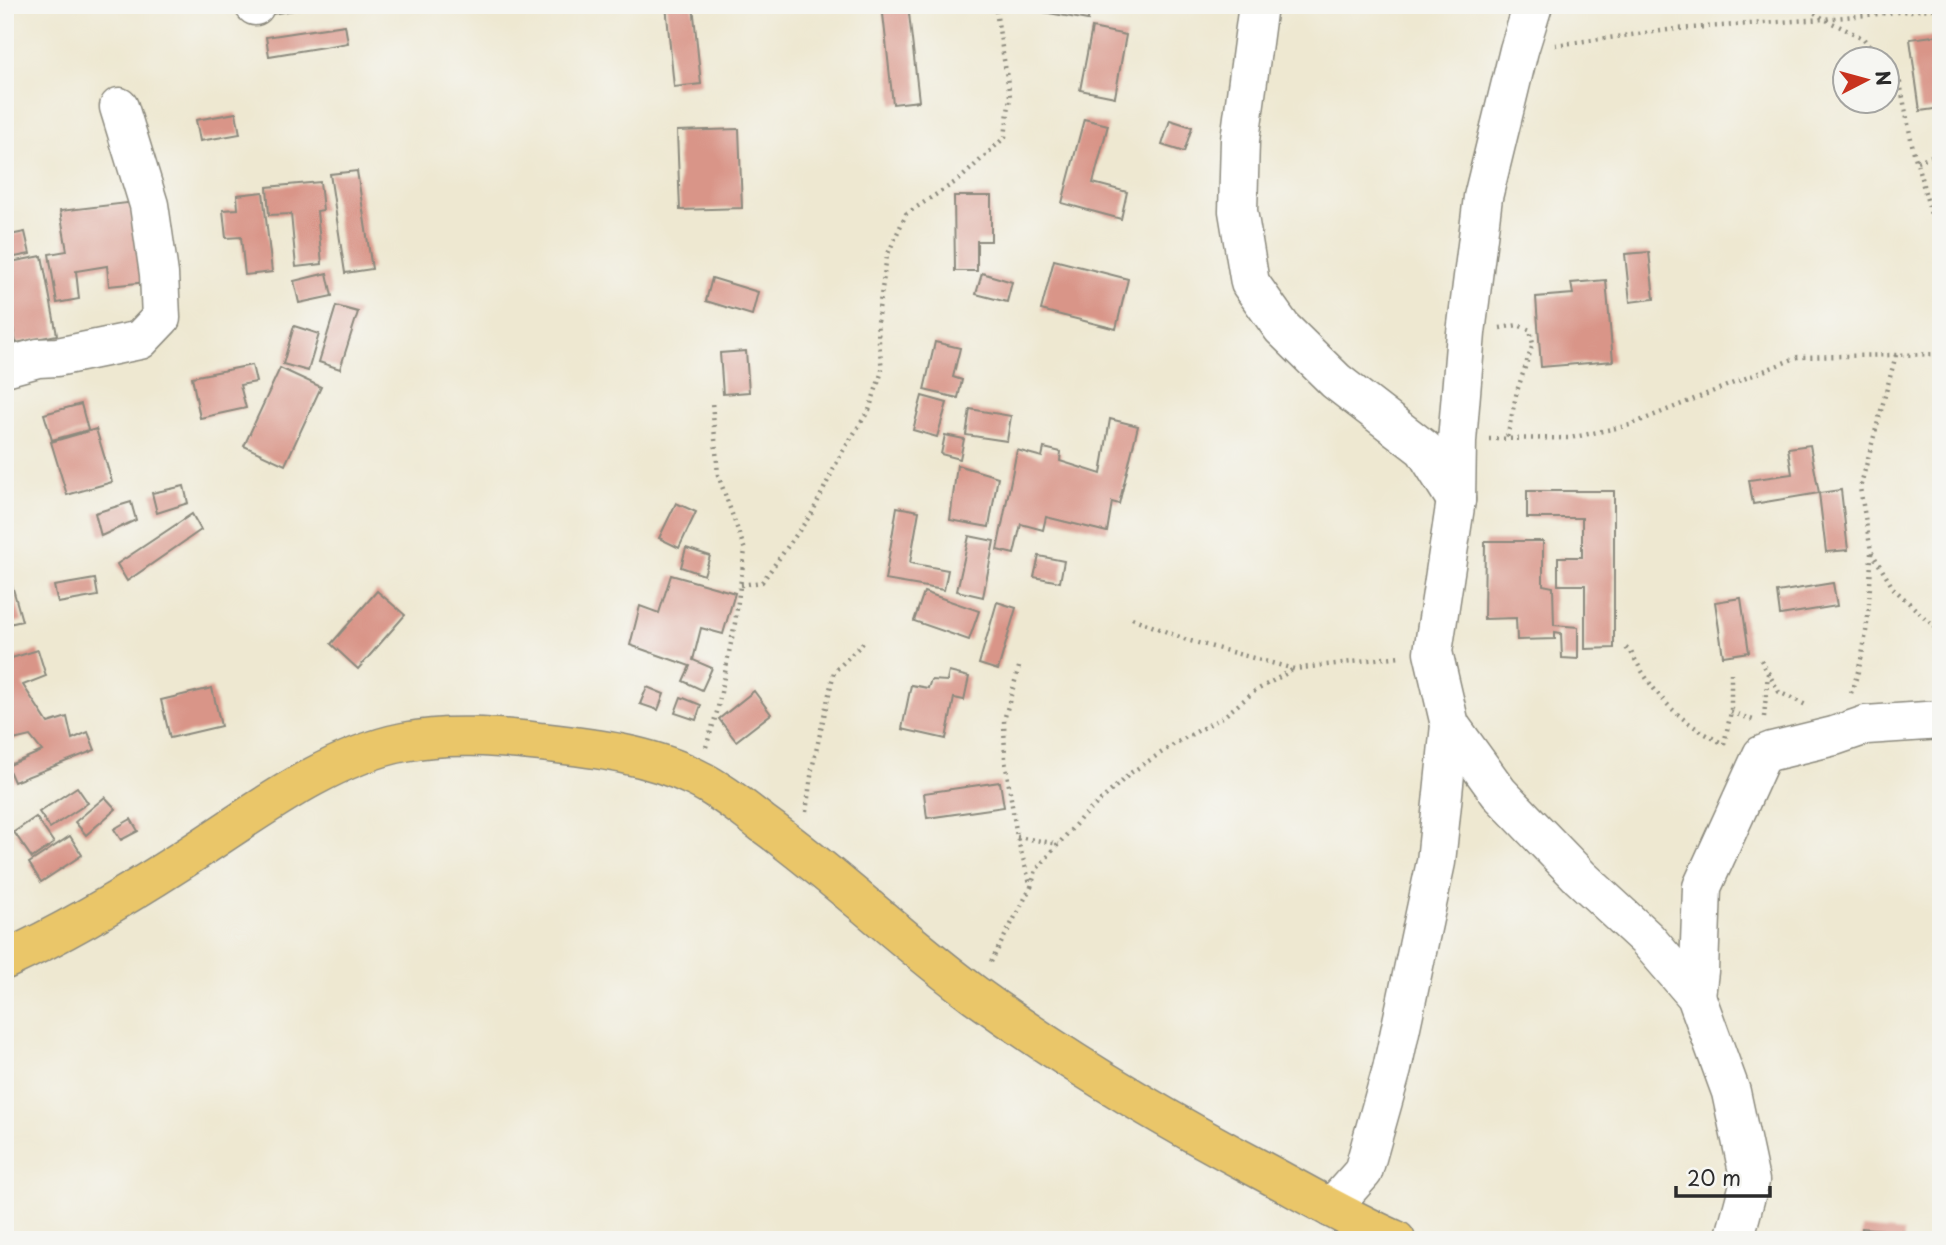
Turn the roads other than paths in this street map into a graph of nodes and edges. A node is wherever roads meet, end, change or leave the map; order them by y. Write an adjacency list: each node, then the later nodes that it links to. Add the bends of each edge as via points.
1 (1258, 5): 5 (street, via 1240,139 1238,211 1250,283 1282,328 1336,381 1424,449)
2 (1533, 5): 5 (street, via 1483,197 1466,333)
3 (119, 107): 4 (street, via 149,205 161,318 140,340)
4 (5, 367)
5 (1456, 500): 7 (street, via 1433,652)
6 (1941, 720): 9 (street, via 1844,726 1834,736 1762,755 1702,887)
7 (1450, 725): 9 (street, via 1499,793 1647,939); 10 (street, via 1436,862 1392,1069 1363,1172)
8 (5, 960): 10 (main road, via 52,939 271,801 348,760 405,742 458,737 586,747 634,756 696,778 801,851 973,993 1145,1106)
9 (1696, 996): 12 (street, via 1731,1092 1750,1181)
10 (1331, 1208): 11 (main road)
11 (1396, 1240)
12 (1734, 1240)

